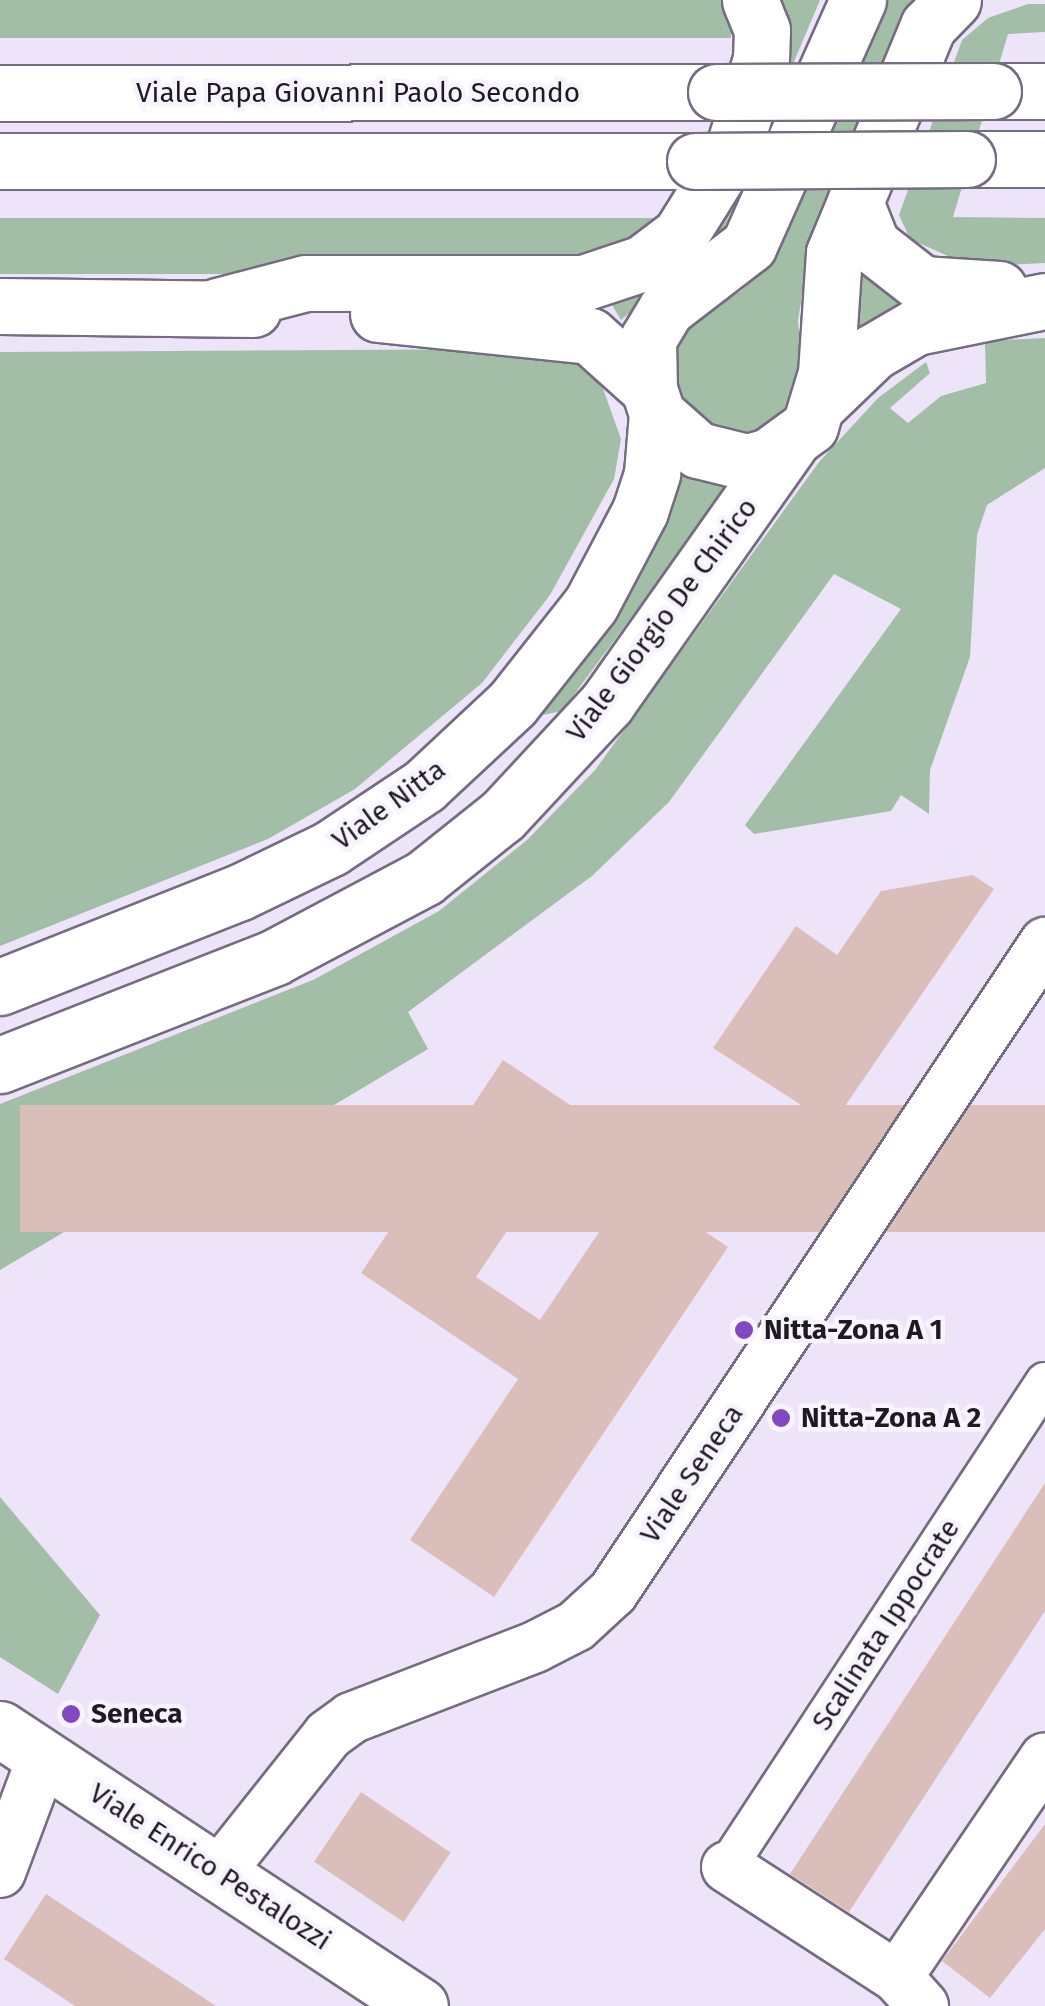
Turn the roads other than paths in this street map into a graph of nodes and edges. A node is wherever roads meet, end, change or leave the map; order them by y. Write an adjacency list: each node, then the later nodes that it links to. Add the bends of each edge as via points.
1 (750, 0): 12 (main road, via 762,30 761,59 733,150 680,235 643,263 583,283 306,283)
2 (858, 0): 13 (main road, Viale Nitta, via 749,245 666,309 648,339)
3 (953, 0): 8 (main road, via 928,26)
4 (1019, 91): 5 (main road, Viale Papa Giovanni Paolo Secondo, bridge)
5 (0, 93)
6 (1045, 159): 7 (main road, bridge)
7 (0, 161)
8 (854, 202): 9 (main road, via 872,245 922,284); 14 (main road, via 834,252)
9 (1045, 291)
10 (1045, 300): 14 (main road, via 916,327 874,352)
11 (0, 306): 12 (main road)
12 (217, 306): 13 (main road, via 402,314 590,336)
13 (653, 402): 14 (main road, via 698,450 747,462); 16 (main road, Viale Nitta, via 652,472 640,511 591,604 512,704 424,786 331,848 238,894)
14 (805, 424): 17 (main road, Viale Giorgio De Chirico, via 607,703 504,815 424,878 276,957)
15 (1045, 942): 22 (street, Viale Seneca, via 613,1592 576,1626 535,1648 351,1718 328,1735)
16 (0, 986)
17 (0, 1065)
18 (1045, 1382): 21 (street, Scalinata Ippocrate)
19 (21, 1743): 22 (main road, Viale Enrico Pestalozzi); 23 (street)
20 (1045, 1758): 24 (street)
21 (727, 1868): 24 (street)
22 (220, 1871): 25 (main road, Viale Enrico Pestalozzi)
23 (0, 1872)
24 (910, 1991)
25 (393, 1999)

